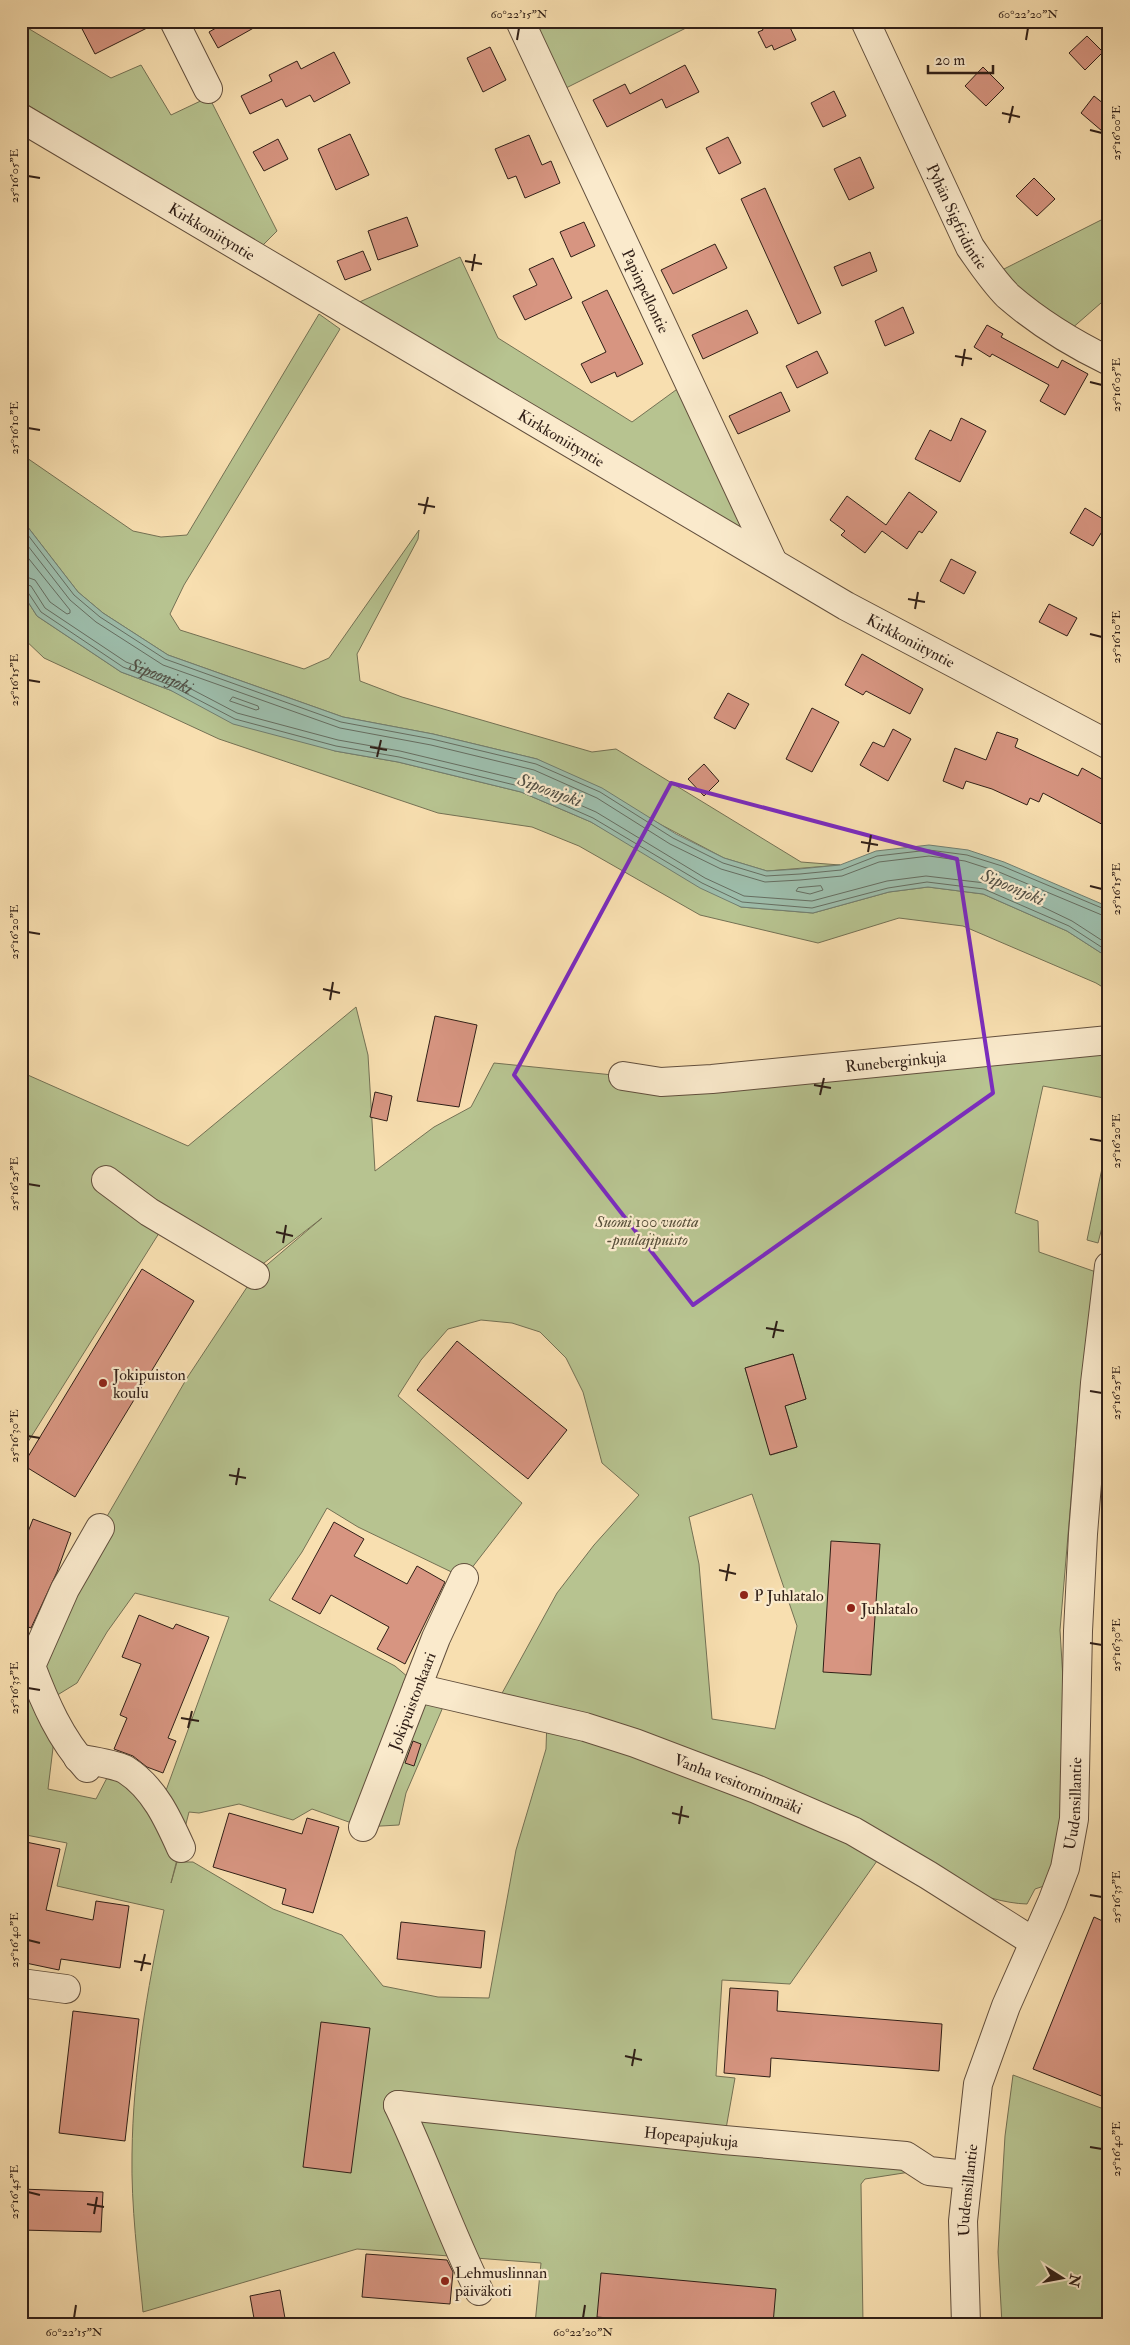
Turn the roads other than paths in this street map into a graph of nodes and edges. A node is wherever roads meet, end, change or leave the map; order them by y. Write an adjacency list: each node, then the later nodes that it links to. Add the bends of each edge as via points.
1 (174, 21): 4 (street)
2 (520, 21): 7 (street, Papinpellontie)
3 (865, 21): 6 (street, Pyhän Sigfridintie, via 970,247 990,276 1029,313)
4 (208, 89)
5 (21, 118): 7 (street, Kirkkoniityntie)
6 (1109, 362)
7 (772, 560): 8 (street, Kirkkoniityntie, via 846,606)
8 (1109, 745)
9 (1109, 1040): 10 (street, Runeberginkuja, via 712,1079 661,1082)
10 (623, 1076)
11 (106, 1180): 13 (street, via 149,1212)
12 (1109, 1266): 19 (street, Uudensillantie, via 1103,1301 1083,1534 1074,1819 1065,1868)
13 (255, 1275)
14 (100, 1528): 18 (street, via 65,1590 31,1666 45,1703 70,1749 82,1763 126,1770 166,1813)
15 (464, 1578): 16 (street, Jokipuistonkaari)
16 (417, 1688): 17 (street, Jokipuistonkaari); 19 (street, Vanha vesitorninmäki, via 585,1727 756,1789 852,1831)
17 (363, 1827)
18 (181, 1848)
19 (1034, 1942): 22 (street, Uudensillantie, via 1006,2006 978,2084)
20 (21, 1983): 21 (street)
21 (66, 1989)
22 (967, 2175): 23 (street, Hopeapajukuja, via 929,2171 906,2156 398,2106); 24 (street, Uudensillantie, via 963,2221)
23 (479, 2291)
24 (966, 2324)

